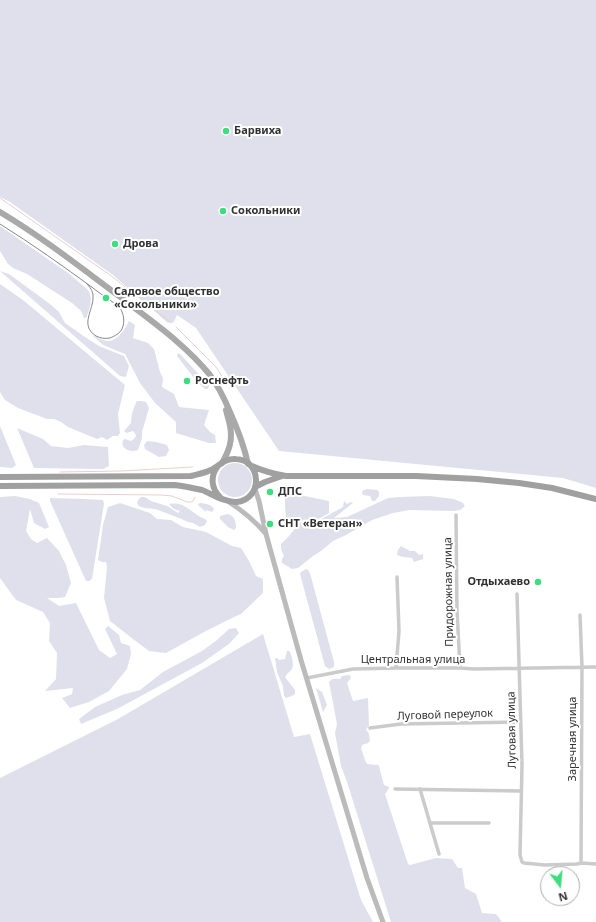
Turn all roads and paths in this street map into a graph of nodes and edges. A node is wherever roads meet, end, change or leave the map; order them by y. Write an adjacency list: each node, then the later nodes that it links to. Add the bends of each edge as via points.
1 (0, 212): 2 (main road, via 39,237 168,334 210,376)
2 (224, 398): 3 (main road, via 232,437 230,448); 4 (main road, via 244,444)
3 (220, 464): 4 (highway, via 235,458); 6 (highway, via 211,470 190,476); 10 (highway, via 213,474 213,486 219,496)
4 (249, 465): 5 (highway); 8 (highway, via 256,476)
5 (286, 476): 8 (highway, via 275,478); 9 (highway, via 416,476 484,480 546,487)
6 (0, 478)
7 (0, 486): 10 (highway, via 175,485 200,490)
8 (255, 488): 10 (highway, via 248,498 242,501); 12 (main road)
9 (596, 500)
10 (226, 501): 12 (main road, via 247,514)
11 (456, 515): 19 (street, Придорожная улица)
12 (266, 534): 21 (main road)
13 (397, 577): 18 (street, via 399,631)
14 (517, 594): 20 (street, Луговая улица)
15 (580, 615): 16 (street, Заречная улица)
16 (582, 667): 17 (street, Центральная улица); 20 (street, Центральная улица); 30 (street, Заречная улица)
17 (596, 667)
18 (396, 668): 19 (street, Центральная улица); 21 (street, Центральная улица, via 352,669)
19 (460, 668): 20 (street, Центральная улица)
20 (520, 668): 22 (street, Луговая улица)
21 (307, 678): 32 (main road, via 367,878)
22 (520, 722): 23 (street, Луговой переулок, via 401,724); 26 (street, Луговая улица)
23 (370, 728)
24 (395, 789): 25 (street)
25 (420, 789): 26 (street); 27 (street)
26 (521, 791): 30 (street, Луговая улица, via 522,862 545,865)
27 (430, 823): 28 (street); 29 (street)
28 (489, 823)
29 (439, 854)
30 (581, 863): 31 (street)
31 (596, 864)
32 (383, 922)

